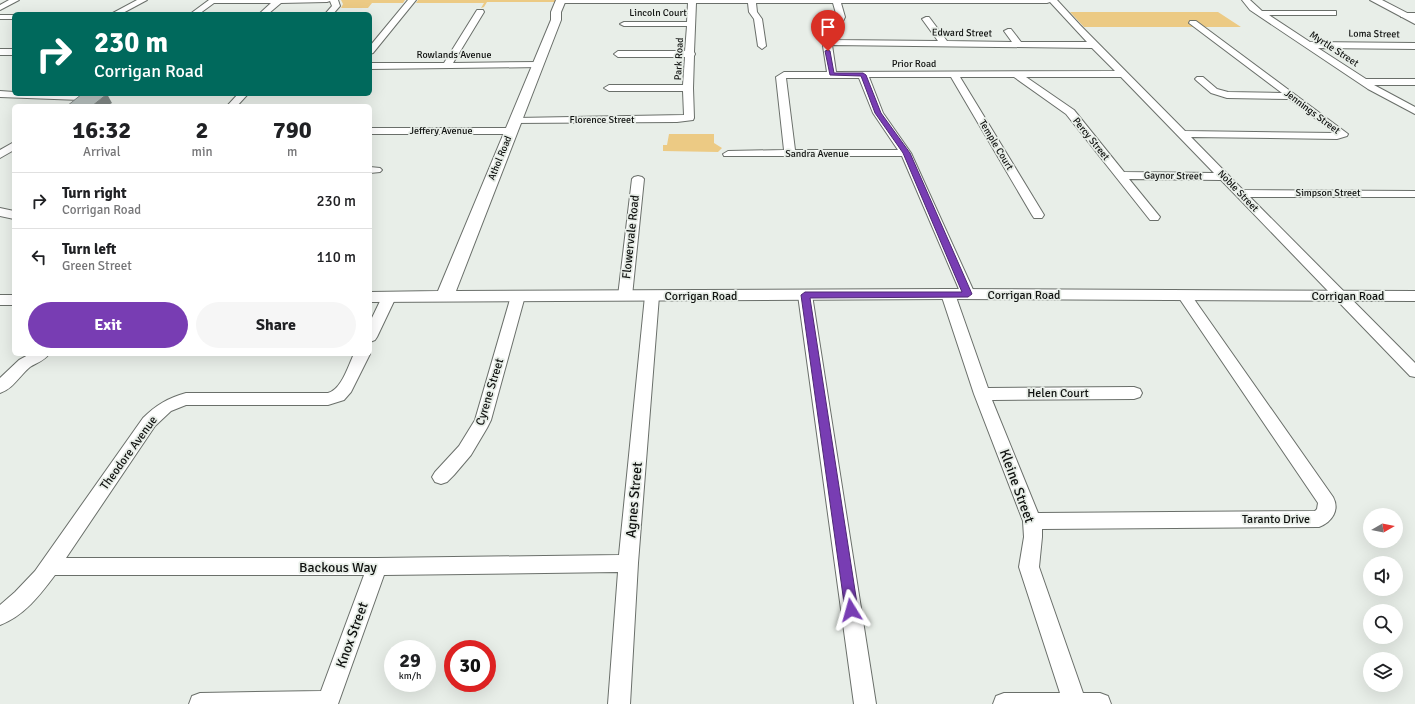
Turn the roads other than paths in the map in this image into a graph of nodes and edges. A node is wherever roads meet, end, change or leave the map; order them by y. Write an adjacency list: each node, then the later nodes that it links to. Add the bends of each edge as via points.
1 (15, 0): 17 (street)
2 (143, 0): 18 (street)
3 (213, 0): 14 (street); 19 (street)
4 (327, 0): 14 (street)
5 (334, 0): 21 (street, via 336,6)
6 (412, 0): 42 (street)
7 (563, 0): 8 (street, Noble Street); 47 (main road, Athol Road, via 559,16)
8 (692, 0): 9 (street, Noble Street); 33 (street, Park Road)
9 (752, 0): 10 (street, Noble Street); 40 (street)
10 (763, 0): 15 (street, Noble Street)
11 (1034, 0): 15 (street, Noble Street); 16 (street, Noble Street)
12 (1246, 0): 23 (street, Myrtle Street)
13 (1375, 0): 25 (main road)
14 (278, 1): 20 (street)
15 (836, 1): 35 (street, via 841,17)
16 (1049, 1): 38 (street, Noble Street)
17 (0, 8)
18 (119, 12)
19 (197, 12)
20 (265, 12)
21 (331, 12)
22 (480, 12): 49 (street)
23 (1261, 13): 24 (street); 39 (street, Myrtle Street)
24 (1333, 13)
25 (1404, 15): 26 (street); 30 (main road)
26 (1415, 15)
27 (0, 17): 28 (street)
28 (12, 17)
29 (926, 19): 36 (street)
30 (1415, 21)
31 (1193, 23): 64 (street, Jennings Street)
32 (624, 24): 33 (street, Lincoln Court)
33 (692, 24): 46 (street, Park Road)
34 (1008, 30): 37 (street)
35 (829, 42): 36 (street, Edward Street); 50 (street)
36 (944, 44): 37 (street, Edward Street)
37 (1018, 45): 38 (street, Edward Street)
38 (1095, 45): 52 (street, Noble Street)
39 (1308, 45): 41 (street, Loma Street); 56 (street, Myrtle Street)
40 (762, 46)
41 (1415, 46)
42 (372, 49)
43 (0, 52): 44 (street)
44 (12, 52)
45 (618, 54): 46 (street)
46 (691, 54): 59 (street, Park Road)
47 (538, 65): 49 (street, Rowlands Avenue); 69 (main road, Athol Road)
48 (372, 66): 49 (street, Rowlands Avenue)
49 (448, 66)
50 (832, 74): 53 (street, Prior Road); 75 (street, Prior Road, via 781,77)
51 (1016, 74): 52 (street, Prior Road); 54 (street, Prior Road); 77 (street, Percy Street, via 1070,112)
52 (1124, 74): 71 (street, Noble Street)
53 (863, 75): 54 (street, Prior Road); 73 (street, via 878,113)
54 (954, 75): 84 (street, Temple Court)
55 (1200, 79): 64 (street, via 1214,91 1227,95)
56 (1365, 82): 57 (street); 67 (street, Myrtle Street)
57 (1415, 82)
58 (609, 88): 59 (street)
59 (688, 88): 68 (street, Park Road)
60 (0, 94): 61 (street)
61 (12, 95)
62 (82, 96): 65 (street)
63 (241, 96): 66 (street)
64 (1290, 96): 71 (street, Jennings Street, via 1343,134)
65 (71, 104)
66 (234, 104)
67 (1415, 111)
68 (689, 118): 69 (street, Florence Street)
69 (514, 126): 70 (street, Jeffery Avenue); 91 (main road, Athol Road)
70 (372, 131)
71 (1183, 134): 78 (street, Noble Street)
72 (12, 147): 76 (street)
73 (906, 153): 75 (street, Sandra Avenue); 87 (street)
74 (728, 154): 75 (street, Sandra Avenue)
75 (790, 154)
76 (0, 156)
77 (1121, 175): 78 (street, Gaynor Street); 85 (street, Percy Street)
78 (1225, 177): 80 (street, Noble Street)
79 (638, 179): 93 (street, Flowervale Road)
80 (1240, 193): 81 (street, Simpson Street); 90 (street, Noble Street)
81 (1415, 194)
82 (0, 212): 83 (street)
83 (12, 214)
84 (1038, 215)
85 (1154, 217)
86 (948, 294): 87 (main road, Corrigan Road); 88 (main road, Corrigan Road); 106 (street, Kleine Street)
87 (968, 294): 89 (main road, Corrigan Road)
88 (805, 295): 94 (main road, Corrigan Road); 117 (street)
89 (1184, 295): 90 (main road, Corrigan Road); 108 (street, Taranto Drive, via 1327,502 1326,512 1319,519)
90 (1340, 295): 95 (main road, Corrigan Road); 103 (street, Noble Street)
91 (445, 296): 92 (main road, Corrigan Road); 97 (main road, Corrigan Road)
92 (518, 296): 93 (main road, Corrigan Road); 107 (street, Cyrene Street, via 483,420 469,448)
93 (625, 296): 94 (main road, Corrigan Road)
94 (652, 296): 109 (street, Agnes Street)
95 (1415, 296)
96 (372, 297): 97 (main road, Corrigan Road)
97 (389, 297): 100 (street)
98 (0, 300): 99 (main road)
99 (12, 300)
100 (372, 333)
101 (37, 356): 104 (street)
102 (361, 356): 110 (street, Theodore Avenue, via 342,399 202,398 173,402 161,410 149,422)
103 (1415, 372)
104 (0, 386)
105 (1134, 393): 106 (street, Helen Court)
106 (982, 394): 108 (street, Kleine Street)
107 (441, 477)
108 (1032, 521): 114 (street, Kleine Street, via 1033,537 1029,567)
109 (628, 563): 111 (street, Backous Way); 116 (street, Agnes Street)
110 (48, 566): 111 (street, Backous Way); 112 (street, Theodore Avenue, via 26,596)
111 (377, 567): 113 (street, Knox Street)
112 (0, 616)
113 (327, 703): 115 (street)
114 (1075, 703): 118 (street); 119 (street)
115 (200, 704)
116 (619, 704)
117 (865, 704)
118 (1004, 704)
119 (1100, 704)

